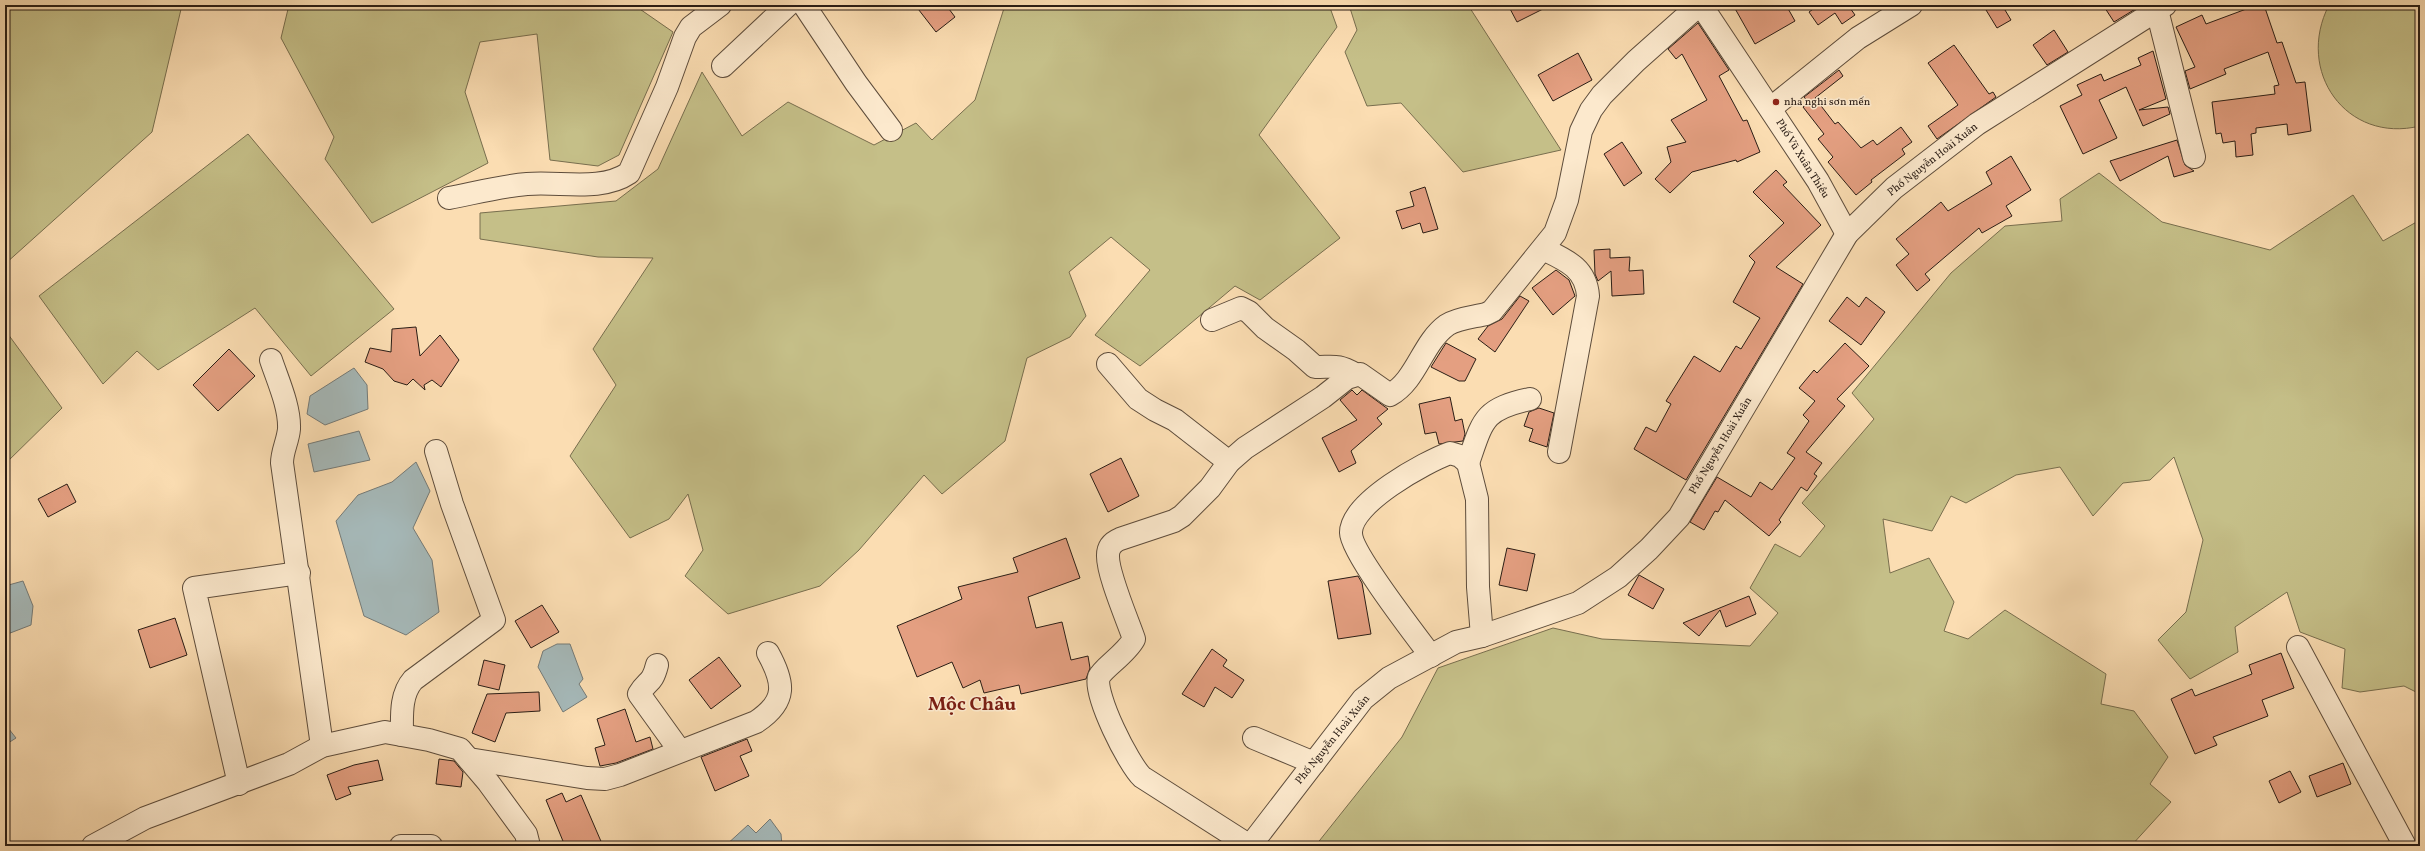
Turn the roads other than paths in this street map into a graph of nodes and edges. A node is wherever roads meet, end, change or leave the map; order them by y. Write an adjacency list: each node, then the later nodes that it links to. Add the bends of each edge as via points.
1 (720, 5): 10 (street, via 691,27 684,37 667,87 630,173 618,181 527,184)
2 (1700, 5): 7 (street, Phố Vũ Xuân Thiều); 12 (street, via 1636,61 1602,95 1591,110 1581,131 1564,206 1555,233)
3 (1911, 5): 7 (street, via 1858,38)
4 (792, 6): 6 (street); 8 (street)
5 (2161, 8): 9 (street); 11 (street, Phố Nguyễn Hoài Xuân, via 1978,124 1894,188)
6 (722, 66)
7 (1770, 108): 11 (street, Phố Vũ Xuân Thiều, via 1818,181)
8 (885, 121)
9 (2194, 157)
10 (449, 198)
11 (1847, 234): 23 (street, Phố Nguyễn Hoài Xuân, via 1679,517 1618,577 1578,603)
12 (1543, 249): 16 (street, via 1492,310 1446,326 1407,379 1390,395 1366,377); 19 (street, via 1579,270 1585,279 1588,296)
13 (1212, 320): 16 (street, via 1241,308 1315,367 1337,365)
14 (271, 360): 22 (street, via 288,417 289,431 282,452 282,463)
15 (1108, 364): 20 (street, via 1138,399 1175,420)
16 (1354, 374): 20 (street, via 1245,448)
17 (1530, 398): 21 (street, via 1508,403 1490,413 1478,433)
18 (436, 451): 28 (street, via 452,504 494,620 413,680 406,688)
19 (1559, 452)
20 (1229, 462): 39 (street, via 1210,488 1182,516 1113,542 1108,555 1110,569 1134,639 1120,658 1100,676 1098,683 1108,716 1132,768)
21 (1468, 463): 23 (street, via 1478,506 1478,587); 26 (street, via 1460,456 1450,453 1413,471 1361,510 1353,523 1351,533 1352,541 1366,566)
22 (299, 573): 30 (street); 34 (street, via 194,588)
23 (1482, 636): 26 (street, Phố Nguyễn Hoài Xuân, via 1456,642)
24 (2298, 648): 40 (street)
25 (768, 652): 31 (street, via 781,684 778,696 765,716 756,722)
26 (1431, 656): 33 (street, Phố Nguyễn Hoài Xuân, via 1389,678 1363,699)
27 (657, 665): 31 (street, via 652,682 642,688 639,694)
28 (402, 734): 30 (street, via 385,732); 32 (street, via 460,749)
29 (1254, 738): 33 (street)
30 (322, 746): 34 (street, via 289,764)
31 (680, 751): 32 (street, via 605,779)
32 (469, 759): 38 (street, via 526,834)
33 (1314, 763): 39 (street, Phố Nguyễn Hoài Xuân)
34 (239, 784): 35 (street, via 145,818)
35 (93, 846)
36 (401, 846): 37 (street)
37 (431, 846)
38 (529, 846)
39 (1250, 846)
40 (2405, 846)

